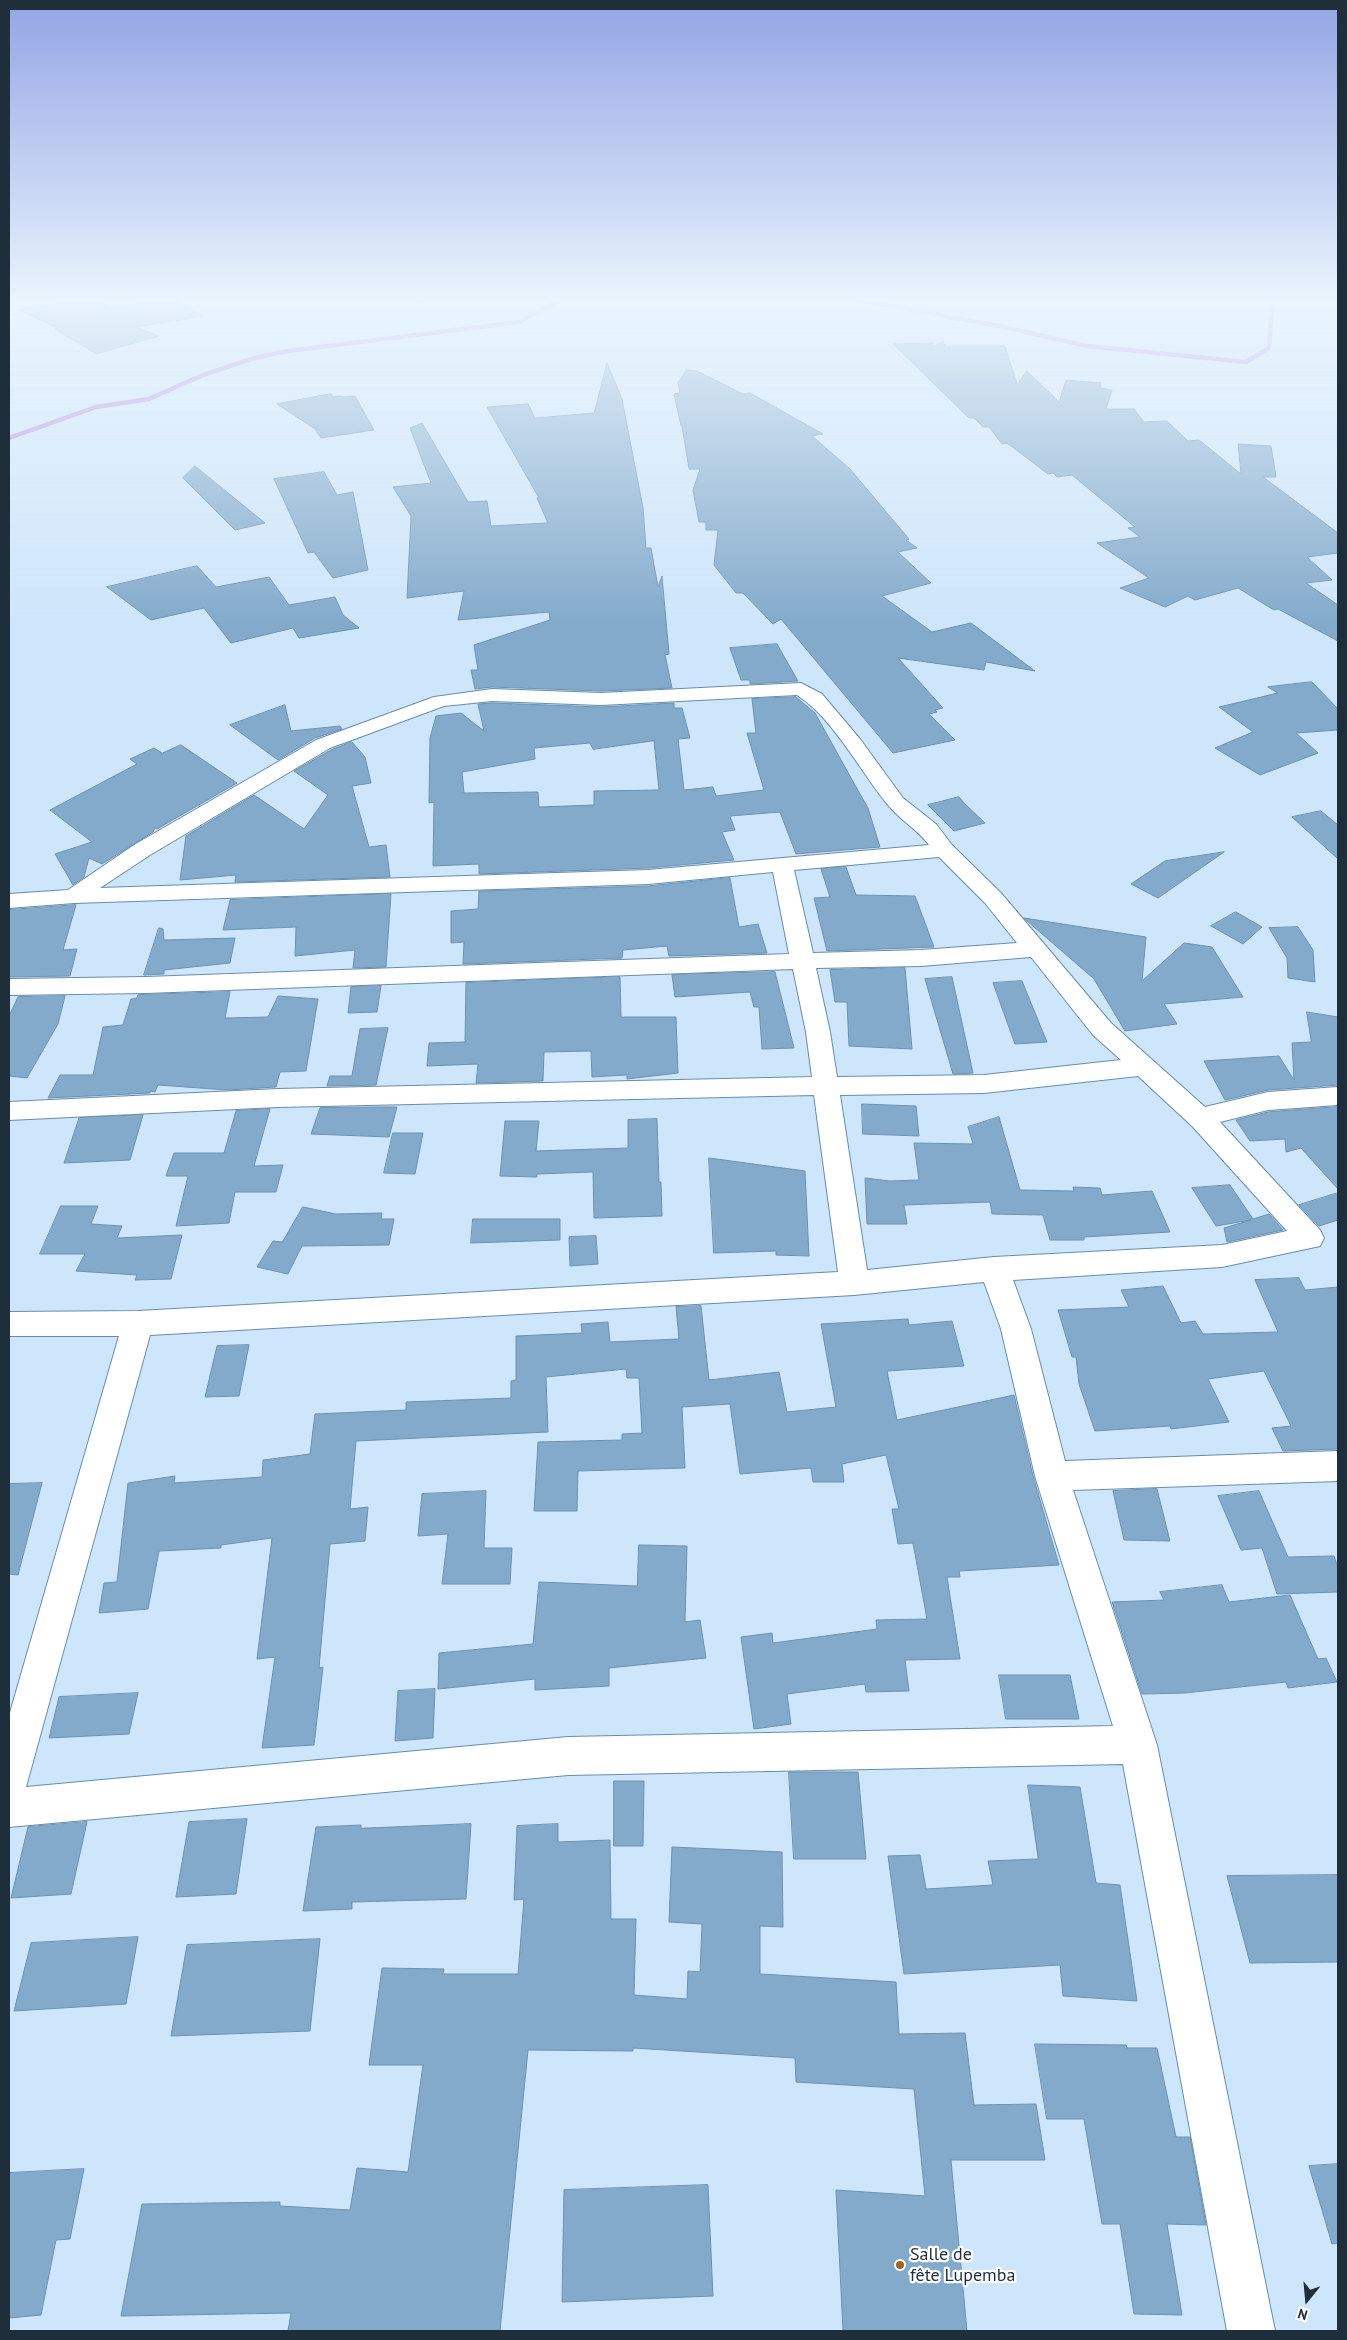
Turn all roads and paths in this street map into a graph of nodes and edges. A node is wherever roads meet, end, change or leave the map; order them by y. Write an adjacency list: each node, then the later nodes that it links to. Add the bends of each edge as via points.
1 (944, 850): 2 (street); 3 (street, via 928,829 896,802 853,743 814,698 801,689 601,699 492,695 441,701 323,744 142,850); 5 (street, via 993,898)
2 (782, 865): 3 (street, via 648,877); 6 (street)
3 (74, 896): 4 (street)
4 (9, 901)
5 (1037, 949): 6 (street, via 921,958); 8 (street, via 1102,1029)
6 (803, 960): 7 (street, via 165,985); 9 (street)
7 (9, 987)
8 (1143, 1067): 9 (street, via 984,1084); 12 (street)
9 (826, 1086): 11 (street, via 278,1098); 14 (street)
10 (1338, 1096): 12 (street, via 1263,1101)
11 (9, 1111)
12 (1200, 1119): 13 (street, via 1310,1238 1222,1256)
13 (994, 1269): 14 (street); 18 (street, via 1016,1329)
14 (854, 1283): 15 (street)
15 (138, 1323): 16 (street); 19 (street)
16 (9, 1324)
17 (1338, 1466): 18 (street)
18 (1052, 1476): 20 (street)
19 (21, 1691): 21 (street)
20 (1138, 1745): 22 (street, via 568,1756); 23 (street)
21 (9, 1782)
22 (9, 1808)
23 (1251, 2331)

